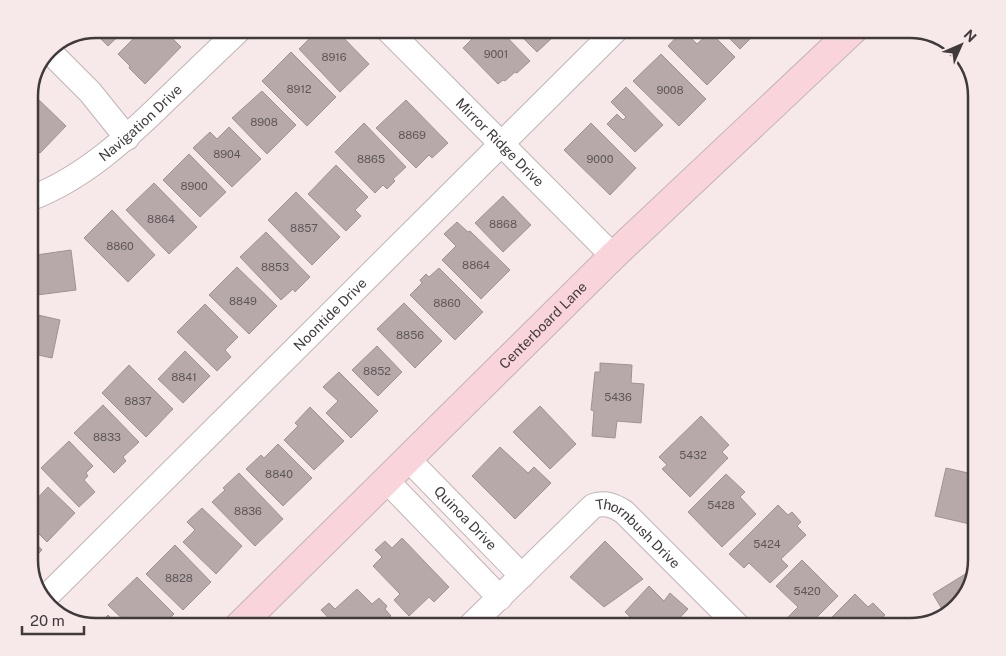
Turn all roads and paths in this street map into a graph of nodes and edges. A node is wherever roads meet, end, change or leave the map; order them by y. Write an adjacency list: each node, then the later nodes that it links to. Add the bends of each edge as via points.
1 (232, 37): 6 (street, Navigation Drive)
2 (395, 37): 7 (street, Mirror Ridge Drive)
3 (609, 37): 7 (street, Noontide Drive)
4 (846, 37): 9 (street, Centerboard Lane)
5 (54, 56): 6 (street, via 90,92)
6 (127, 138): 8 (street, Navigation Drive, via 82,171)
7 (502, 144): 9 (street, Mirror Ridge Drive); 13 (street, Noontide Drive)
8 (38, 196)
9 (613, 256): 10 (street, Centerboard Lane)
10 (409, 460): 11 (street, Centerboard Lane); 12 (street, Quinoa Drive)
11 (387, 481): 14 (street); 15 (street, Centerboard Lane)
12 (522, 576): 14 (street, Thornbush Drive); 17 (street, Thornbush Drive, via 593,506 602,503 624,512)
13 (49, 594)
14 (500, 598): 16 (street, Thornbush Drive)
15 (247, 618)
16 (479, 618)
17 (730, 618)

